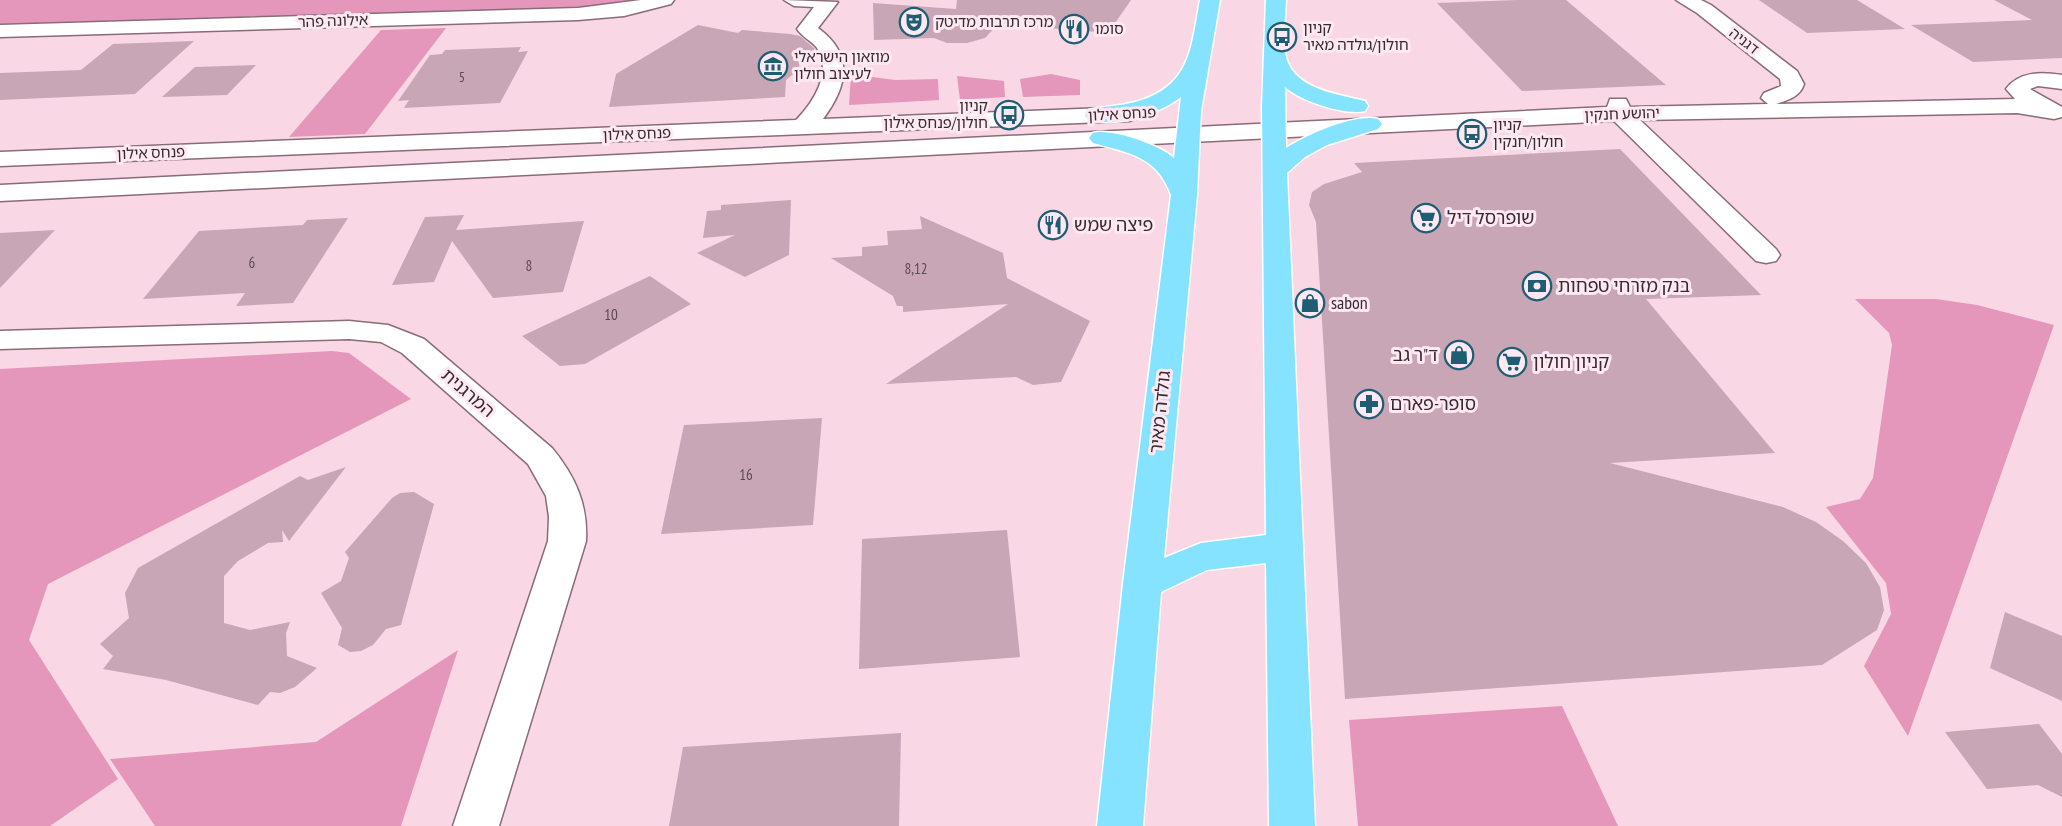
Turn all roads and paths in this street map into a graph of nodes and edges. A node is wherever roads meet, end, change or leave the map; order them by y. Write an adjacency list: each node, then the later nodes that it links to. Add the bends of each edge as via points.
1 (664, 0): 6 (street, אילונה פהר, via 578,14)
2 (794, 0): 19 (street, via 828,2 807,29 824,43 832,66 832,82 821,108)
3 (1210, 0): 8 (main road, גולדה מאיר)
4 (1276, 0): 7 (main road)
5 (1696, 3): 9 (street, דגניה)
6 (0, 31)
7 (1275, 55): 16 (main road, via 1285,78 1292,84); 17 (main road)
8 (1199, 60): 18 (main road, גולדה מאיר); 20 (main road, via 1189,78 1168,99)
9 (1784, 72): 12 (street, via 1792,81 1791,90); 13 (street, דגניה, via 1815,86)
10 (2062, 82): 11 (street, יהושע חנקין, via 2029,81)
11 (2018, 89): 13 (street, יהושע חנקין, via 1998,94); 14 (street, via 2029,100)
12 (1772, 98): 13 (street, יהושע חנקין); 15 (street, יהושע חנקין)
13 (1863, 98)
14 (2058, 113): 15 (street, יהושע חנקין, via 2017,106)
15 (1625, 114): 16 (street, יהושע חנקין); 16 (street, יהושע חנקין); 25 (street)
16 (1363, 115): 17 (street, יהושע חנקין); 22 (main road, via 1288,156)
17 (1274, 118): 18 (street, פנחס אילון); 22 (main road)
18 (1190, 122): 20 (street, פנחס אילון); 24 (main road, גולדה מאיר)
19 (803, 127): 20 (street, פנחס אילון); 21 (street, פנחס אילון)
20 (1099, 127): 23 (street, פנחס אילון); 24 (main road, via 1159,157 1179,178)
21 (0, 159)
22 (1276, 170): 27 (main road)
23 (0, 193)
24 (1184, 195): 28 (main road, גולדה מאיר)
25 (1766, 255)
26 (0, 340): 29 (street, המרגנית, via 350,330 388,334 413,346 540,456 566,499 567,542)
27 (1286, 546): 28 (main road, via 1201,557); 31 (main road)
28 (1142, 584): 30 (main road, גולדה מאיר)
29 (476, 826)
30 (1120, 826)
31 (1292, 826)

